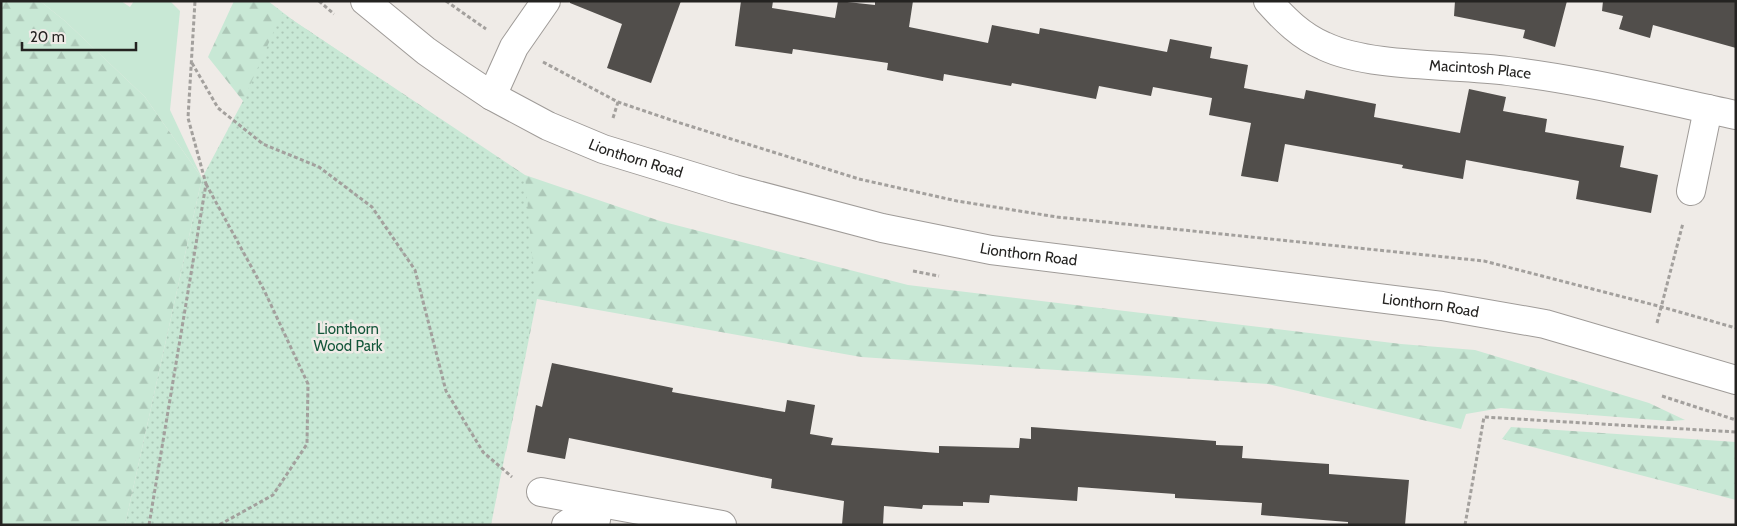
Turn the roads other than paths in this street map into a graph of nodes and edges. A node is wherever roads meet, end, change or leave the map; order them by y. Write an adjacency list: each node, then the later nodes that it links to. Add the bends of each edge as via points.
1 (365, 1): 4 (street, Lionthorn Road, via 426,51)
2 (546, 1): 4 (street, via 514,47)
3 (1268, 1): 5 (street, Macintosh Place, via 1294,30 1325,47 1353,56 1550,76)
4 (492, 96): 8 (street, Lionthorn Road, via 548,126 603,149 734,189 882,228 991,250 1452,308 1545,324)
5 (1708, 109): 6 (street, Macintosh Place); 7 (street)
6 (1736, 115)
7 (1691, 191)
8 (1736, 380)
9 (541, 492): 10 (street)
10 (597, 514): 11 (street); 12 (street)
11 (566, 525)
12 (722, 525)

